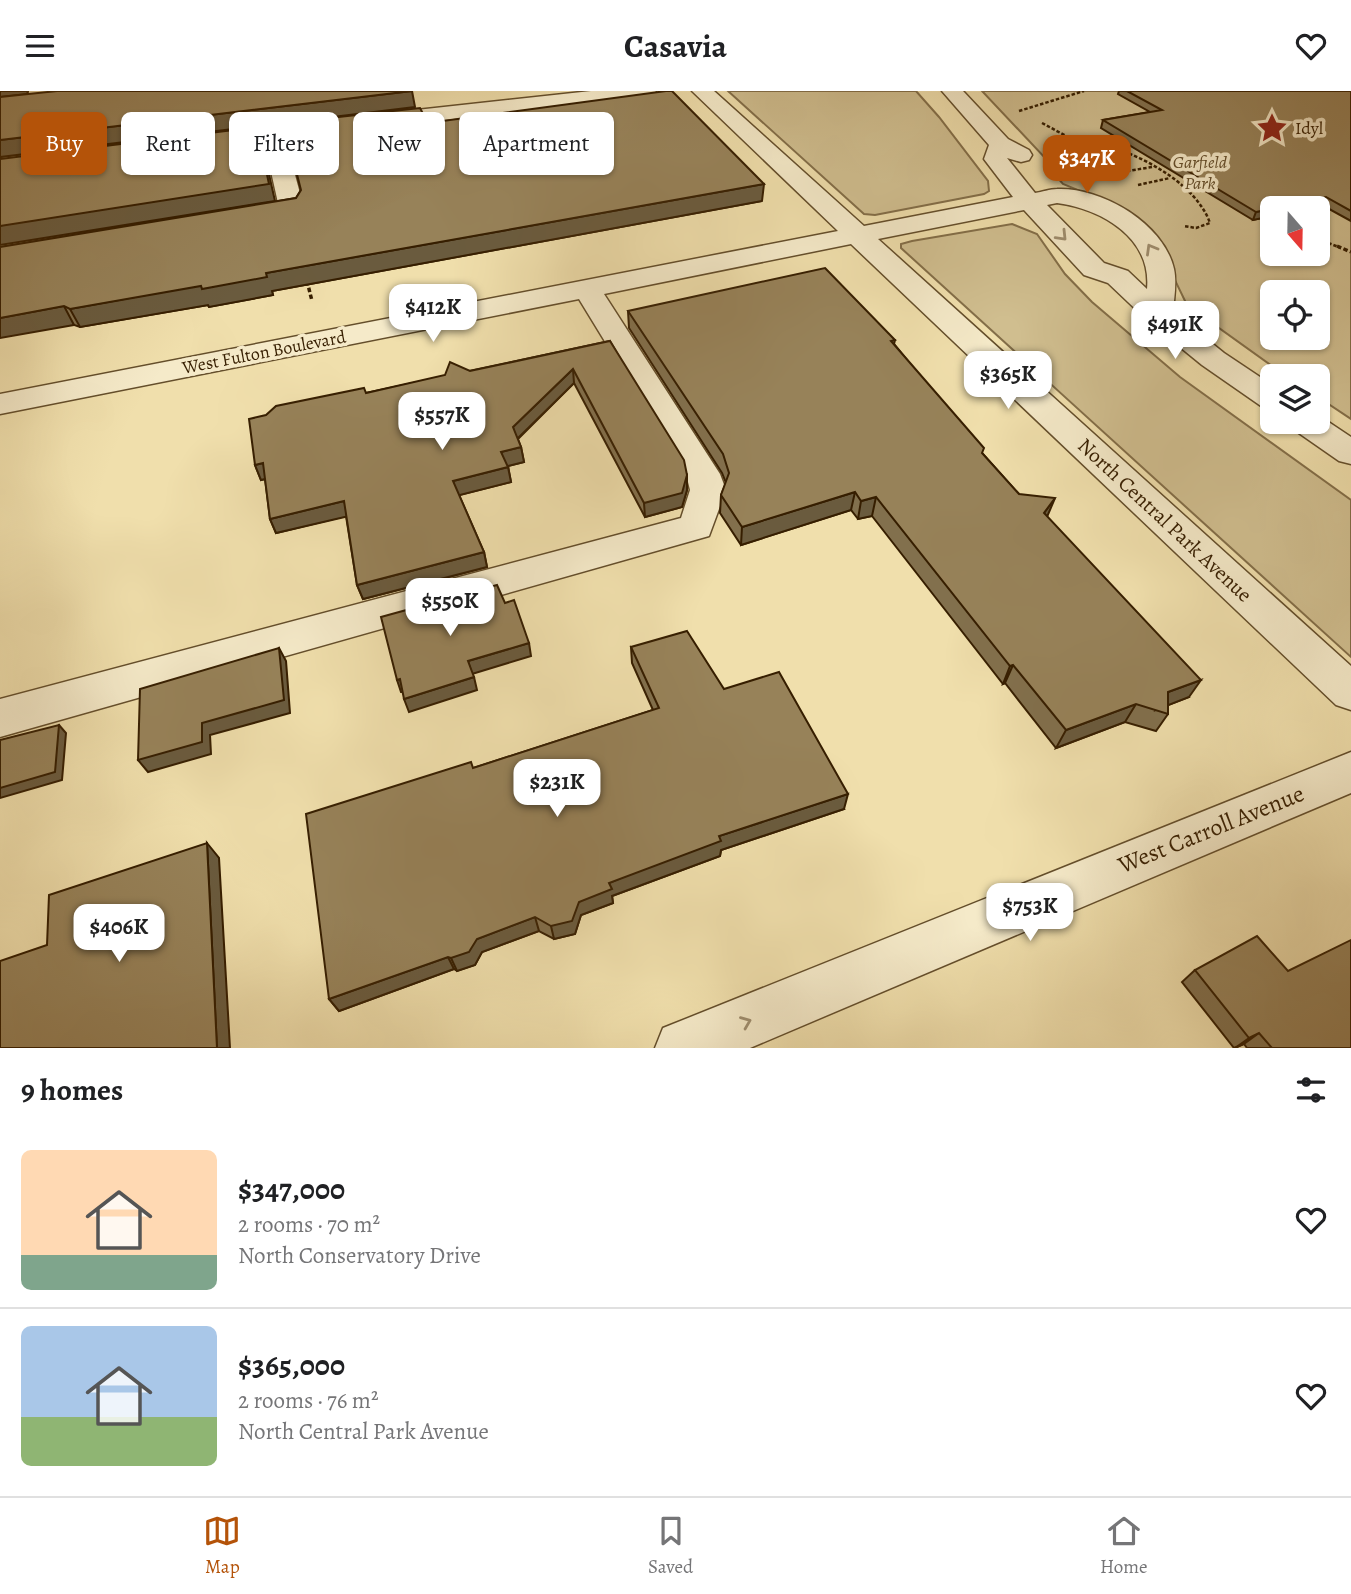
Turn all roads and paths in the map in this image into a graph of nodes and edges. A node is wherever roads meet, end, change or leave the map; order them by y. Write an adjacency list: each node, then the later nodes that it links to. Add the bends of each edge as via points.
1 (646, 91): 5 (street)
2 (702, 91): 20 (street, North Central Park Avenue)
3 (952, 91): 8 (street)
4 (1084, 91): 6 (path)
5 (469, 100): 7 (street)
6 (1011, 114)
7 (339, 121)
8 (1000, 144): 15 (street, via 1020,153); 16 (street, via 995,159)
9 (1052, 145): 10 (path, via 1058,138 1088,140)
10 (1152, 167): 11 (path); 13 (path)
11 (1137, 169)
12 (283, 175): 17 (street)
13 (1171, 178): 14 (path); 19 (path, via 1189,190 1210,218 1210,223 1196,228)
14 (1156, 181)
15 (1056, 196): 16 (street, West Fulton Boulevard); 23 (street, via 1120,265); 26 (street, one-way to 15, via 1161,269 1150,245 1133,225 1102,206)
16 (1029, 201): 20 (street, West Fulton Boulevard); 23 (street, one-way to 23, via 1094,269)
17 (292, 208): 18 (street); 25 (path)
18 (225, 219)
19 (1175, 224)
20 (857, 235): 24 (street, West Fulton Boulevard); 31 (street, North Central Park Avenue)
21 (1330, 244): 22 (path)
22 (1351, 253)
23 (1118, 277): 26 (street)
24 (586, 288): 28 (street, West Fulton Boulevard); 32 (street, via 703,474 708,490 696,527)
25 (312, 300)
26 (1158, 315): 27 (street)
27 (1260, 391)
28 (0, 404)
29 (1323, 434): 30 (street)
30 (1351, 453)
31 (1351, 692)
32 (0, 718)
33 (1351, 772): 34 (street, West Carroll Avenue, one-way to 33)
34 (682, 1048)

